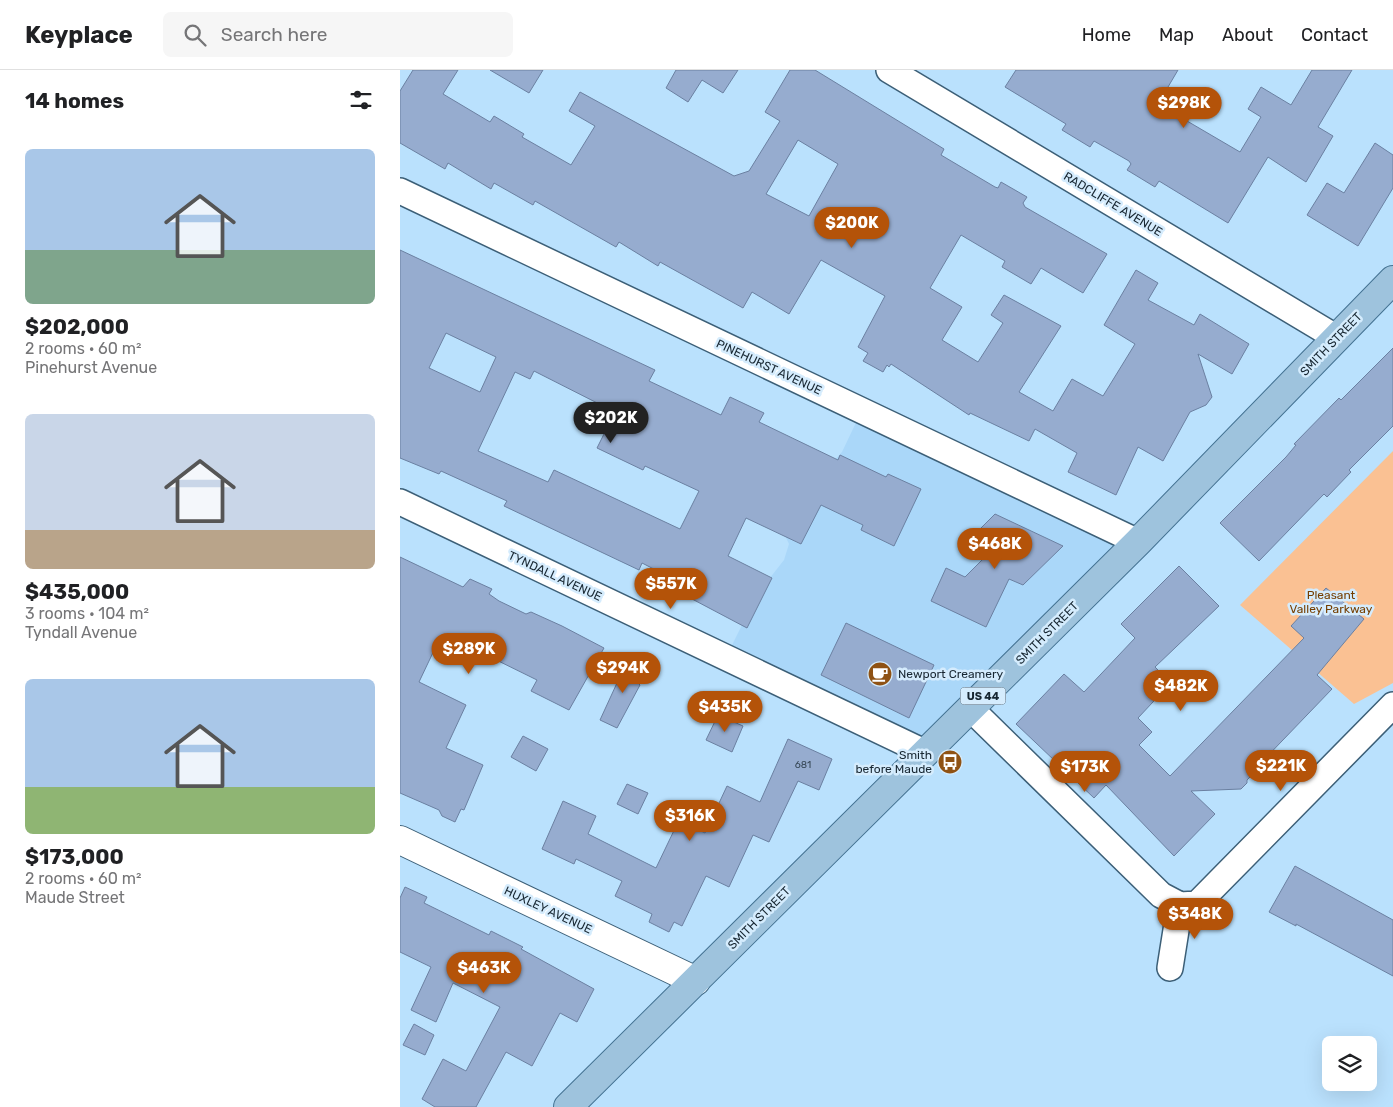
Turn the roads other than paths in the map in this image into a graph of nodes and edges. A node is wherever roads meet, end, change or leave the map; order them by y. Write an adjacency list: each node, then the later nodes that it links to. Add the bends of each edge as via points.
1 (889, 70): 4 (street, RADCLIFFE AVENUE)
2 (400, 191): 6 (street, PINEHURST AVENUE)
3 (1393, 280): 4 (main road, SMITH STREET / US 44)
4 (1337, 338): 6 (main road, SMITH STREET / US 44)
5 (400, 502): 9 (street, TYNDALL AVENUE)
6 (1138, 542): 8 (main road, SMITH STREET / US 44)
7 (1393, 705): 11 (street, via 1197,904)
8 (970, 708): 9 (main road, SMITH STREET / US 44); 11 (street, via 1161,895)
9 (926, 753): 13 (main road, SMITH STREET / US 44)
10 (400, 840): 13 (street, HUXLEY AVENUE)
11 (1180, 905): 12 (street)
12 (1170, 968)
13 (696, 981): 14 (main road, SMITH STREET / US 44)
14 (568, 1107)

